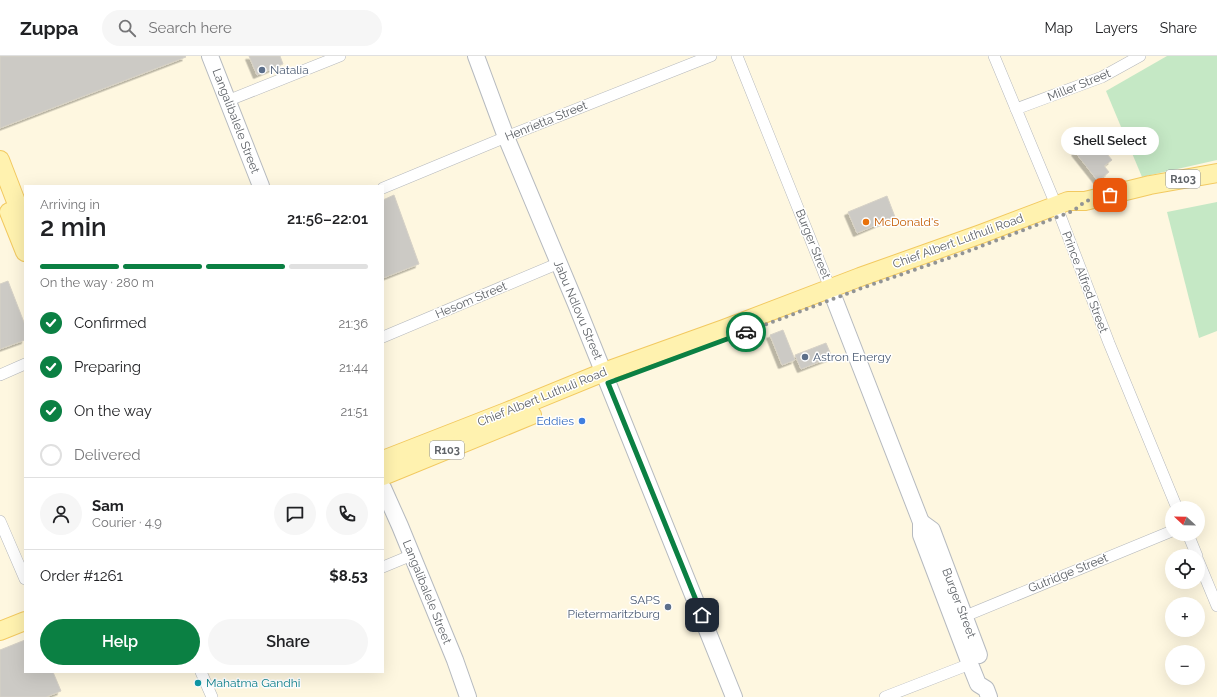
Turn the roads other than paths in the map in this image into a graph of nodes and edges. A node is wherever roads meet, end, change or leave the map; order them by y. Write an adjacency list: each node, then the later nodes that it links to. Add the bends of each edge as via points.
1 (210, 56): 8 (street, Langalibalele Street)
2 (340, 56): 8 (street)
3 (476, 56): 10 (street, Jabu Ndlovu Street)
4 (711, 56): 10 (street, Henrietta Street)
5 (737, 56): 20 (street, Burger Street)
6 (994, 56): 9 (street, Prince Alfred Street)
7 (1140, 56): 9 (street, Miller Street, via 1102,77)
8 (227, 100): 13 (street, Langalibalele Street)
9 (1016, 109): 16 (street, Prince Alfred Street)
10 (506, 137): 15 (street, Henrietta Street); 19 (street, Jabu Ndlovu Street)
11 (0, 160): 17 (main road)
12 (1217, 174): 16 (main road, Chief Albert Luthuli Road / R103, via 1150,185 1086,201 1068,201)
13 (261, 185)
14 (0, 188): 18 (main road)
15 (384, 188)
16 (1058, 211): 20 (main road, Chief Albert Luthuli Road / R103, via 915,256); 28 (street, Prince Alfred Street, via 1109,344)
17 (24, 221)
18 (24, 249)
19 (559, 263): 21 (street, Hesom Street); 24 (street, Jabu Ndlovu Street)
20 (832, 293): 24 (main road, Chief Albert Luthuli Road / R103, via 724,329); 38 (street, Burger Street, via 921,522 921,535)
21 (384, 337)
22 (24, 364): 23 (street)
23 (0, 375)
24 (606, 378): 25 (main road, Chief Albert Luthuli Road / R103, via 506,412); 26 (main road, Chief Albert Luthuli Road / R103); 46 (street, Jabu Ndlovu Street)
25 (384, 460)
26 (384, 476)
27 (384, 490): 31 (street, Langalibalele Street)
28 (1174, 501)
29 (0, 521): 33 (street)
30 (1165, 534): 38 (street, Gutridge Street)
31 (412, 555): 32 (street); 44 (street, Langalibalele Street, via 455,660)
32 (384, 567)
33 (24, 577)
34 (1205, 577): 35 (street)
35 (1217, 606)
36 (24, 608): 37 (main road)
37 (0, 618)
38 (959, 618): 41 (street, Burger Street)
39 (24, 621): 40 (main road)
40 (0, 631)
41 (976, 663): 43 (street); 47 (street)
42 (201, 673): 45 (street)
43 (984, 690)
44 (466, 696)
45 (212, 697)
46 (734, 697)
47 (885, 697)

